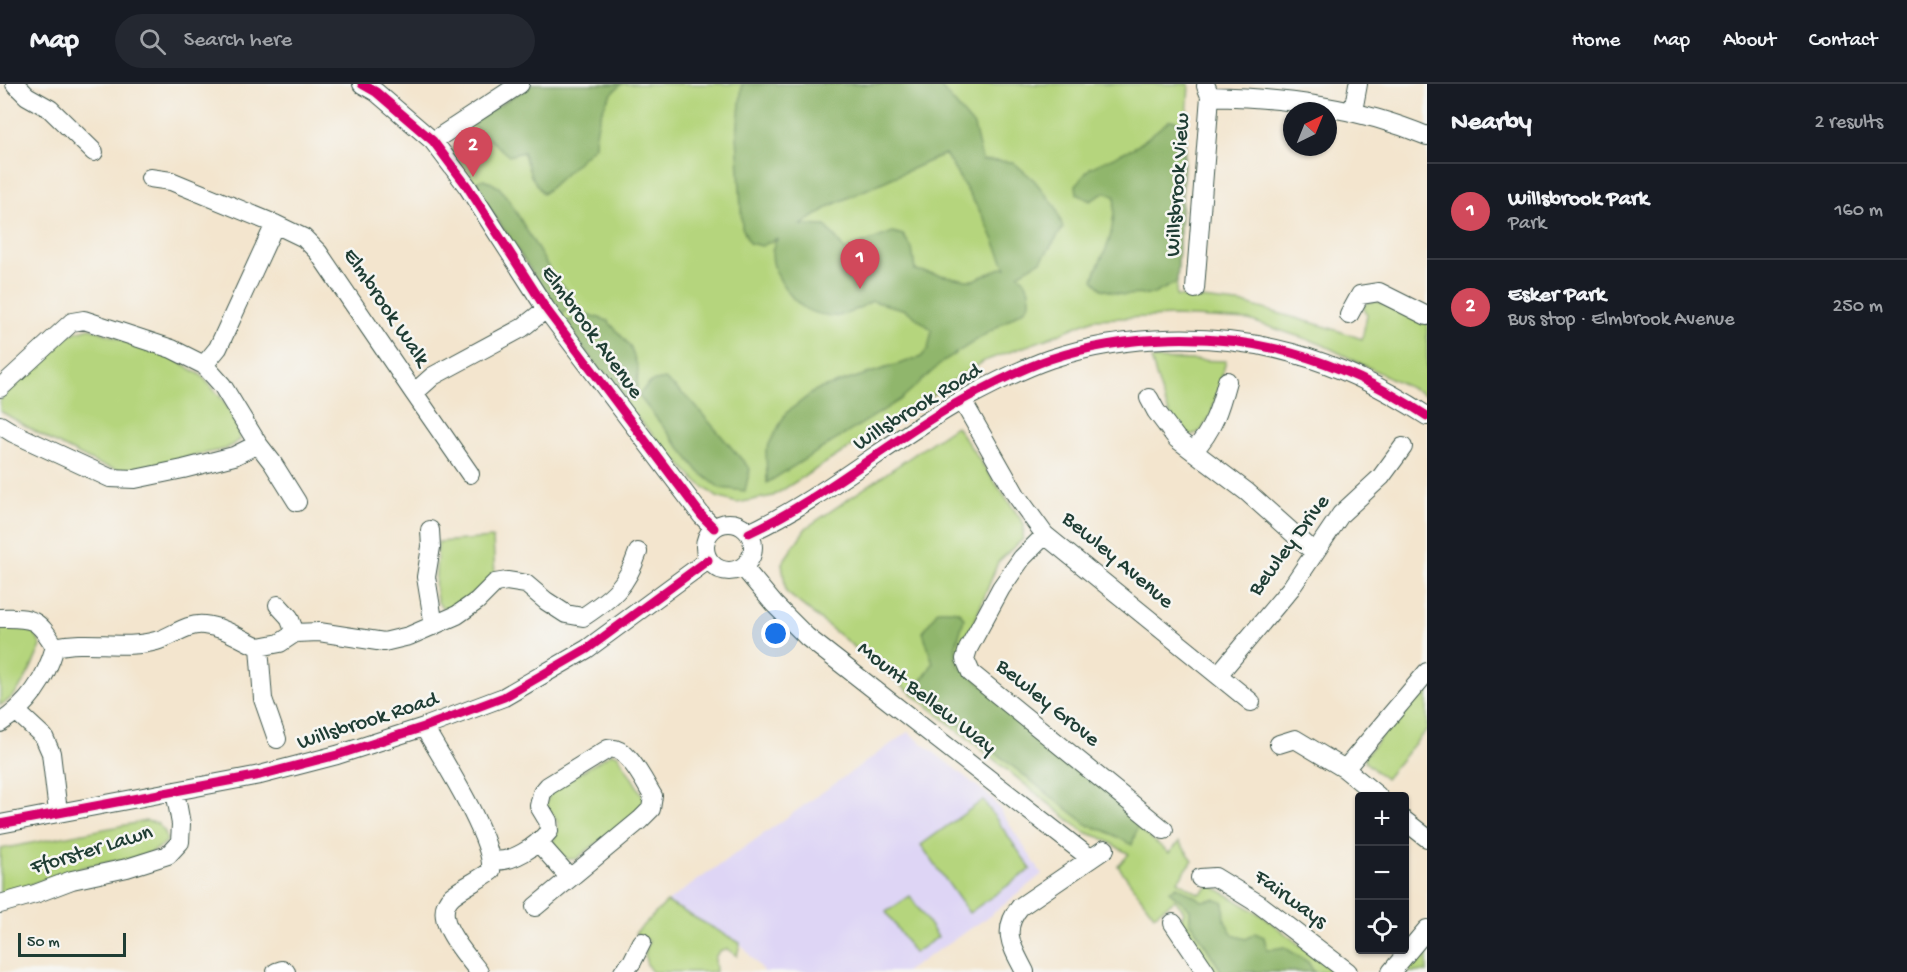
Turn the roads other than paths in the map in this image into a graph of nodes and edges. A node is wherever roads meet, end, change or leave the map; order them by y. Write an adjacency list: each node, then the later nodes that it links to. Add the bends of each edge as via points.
1 (15, 84): 9 (street, via 50,109)
2 (362, 84): 8 (street, Elmbrook Avenue)
3 (520, 84): 8 (street)
4 (1358, 84): 6 (street)
5 (1208, 90): 6 (street); 12 (street, Willsbrook View)
6 (1353, 111): 7 (street)
7 (1427, 136)
8 (434, 141): 13 (street, Elmbrook Avenue)
9 (94, 152)
10 (150, 178): 11 (street, Elmbrook Walk, via 171,181)
11 (275, 224): 16 (street, via 218,348); 19 (street, Elmbrook Walk, via 304,238 318,252)
12 (1195, 289)
13 (546, 309): 19 (street, Elmbrook Walk, via 522,328 433,376); 29 (street, Elmbrook Avenue)
14 (1349, 315): 15 (street, via 1360,295 1378,292)
15 (1427, 316)
16 (204, 365): 18 (street, via 172,349 84,320 72,322); 24 (street, via 222,385)
17 (1227, 381): 26 (street, via 1215,421)
18 (0, 388)
19 (414, 393): 27 (street)
20 (1149, 398): 26 (street, via 1177,439)
21 (962, 400): 22 (street, Willsbrook Road, via 1041,363 1093,348 1134,342 1211,340 1293,353 1387,391); 31 (street, Willsbrook Road, via 825,490); 32 (street, Bewley Avenue, via 1016,495)
22 (1427, 416)
23 (0, 425): 24 (street, via 110,478 135,479 183,468 234,456)
24 (258, 444): 28 (street)
25 (1403, 447): 34 (street, Bewley Drive, via 1381,477 1344,510)
26 (1194, 450): 34 (street)
27 (470, 474)
28 (297, 502)
29 (714, 528): 31 (street, via 736,524); 35 (street, via 706,540)
30 (430, 530): 39 (street, via 426,577)
31 (749, 534): 36 (street, via 753,549)
32 (1045, 535): 44 (street, Bewley Avenue); 57 (street, Bewley Grove, via 1022,558 1001,588 965,659 971,673)
33 (638, 552): 39 (street, via 625,582 611,599 583,617 566,614 526,584 507,580 495,583 477,601)
34 (1314, 552): 44 (street, Bewley Drive, via 1291,588)
35 (708, 560): 36 (street, via 726,571); 48 (street, Willsbrook Road, via 587,650 504,697)
36 (743, 567): 72 (street, Mount Bellew Way, via 807,637 1097,854 1020,907 1012,917 1012,946)
37 (278, 605): 40 (street, via 289,617)
38 (0, 618): 41 (street, via 32,619 44,628)
39 (434, 626): 40 (street, via 384,642 319,632)
40 (295, 633): 42 (street, via 280,643)
41 (55, 647): 42 (street, via 130,646 158,641 202,624 234,633); 46 (street, via 36,689)
42 (259, 648): 49 (street, via 263,699)
43 (1427, 672): 51 (street)
44 (1218, 675): 45 (street, Bewley Avenue)
45 (1251, 702)
46 (17, 712): 47 (street); 54 (street, via 44,737 51,753)
47 (0, 723)
48 (424, 727): 52 (street, Willsbrook Road, via 260,775); 60 (street, via 463,796)
49 (277, 740)
50 (1279, 744): 51 (street, via 1295,738)
51 (1345, 769): 53 (street)
52 (175, 791): 54 (street, Willsbrook Road); 63 (street, Fforster Lawn, via 180,842 168,855)
53 (1373, 792)
54 (58, 812): 55 (street, Willsbrook Road)
55 (0, 824)
56 (1409, 824): 58 (street)
57 (1164, 830)
58 (1427, 838)
59 (538, 842): 60 (street, via 506,861); 61 (street); 61 (street, via 549,831 548,820 539,806 548,786 608,749 622,750 653,796 651,808)
60 (492, 860): 71 (street, via 491,871 451,897 443,919)
61 (570, 878): 64 (street)
62 (1200, 878): 74 (street, Fairways, via 1215,877 1259,904)
63 (0, 904)
64 (535, 908)
65 (1173, 923): 73 (street)
66 (1427, 929): 75 (street)
67 (642, 942): 68 (street)
68 (633, 969)
69 (276, 972): 70 (street)
70 (286, 972)
71 (479, 972)
72 (1025, 972)
73 (1206, 972)
74 (1348, 972)
75 (1390, 972)

